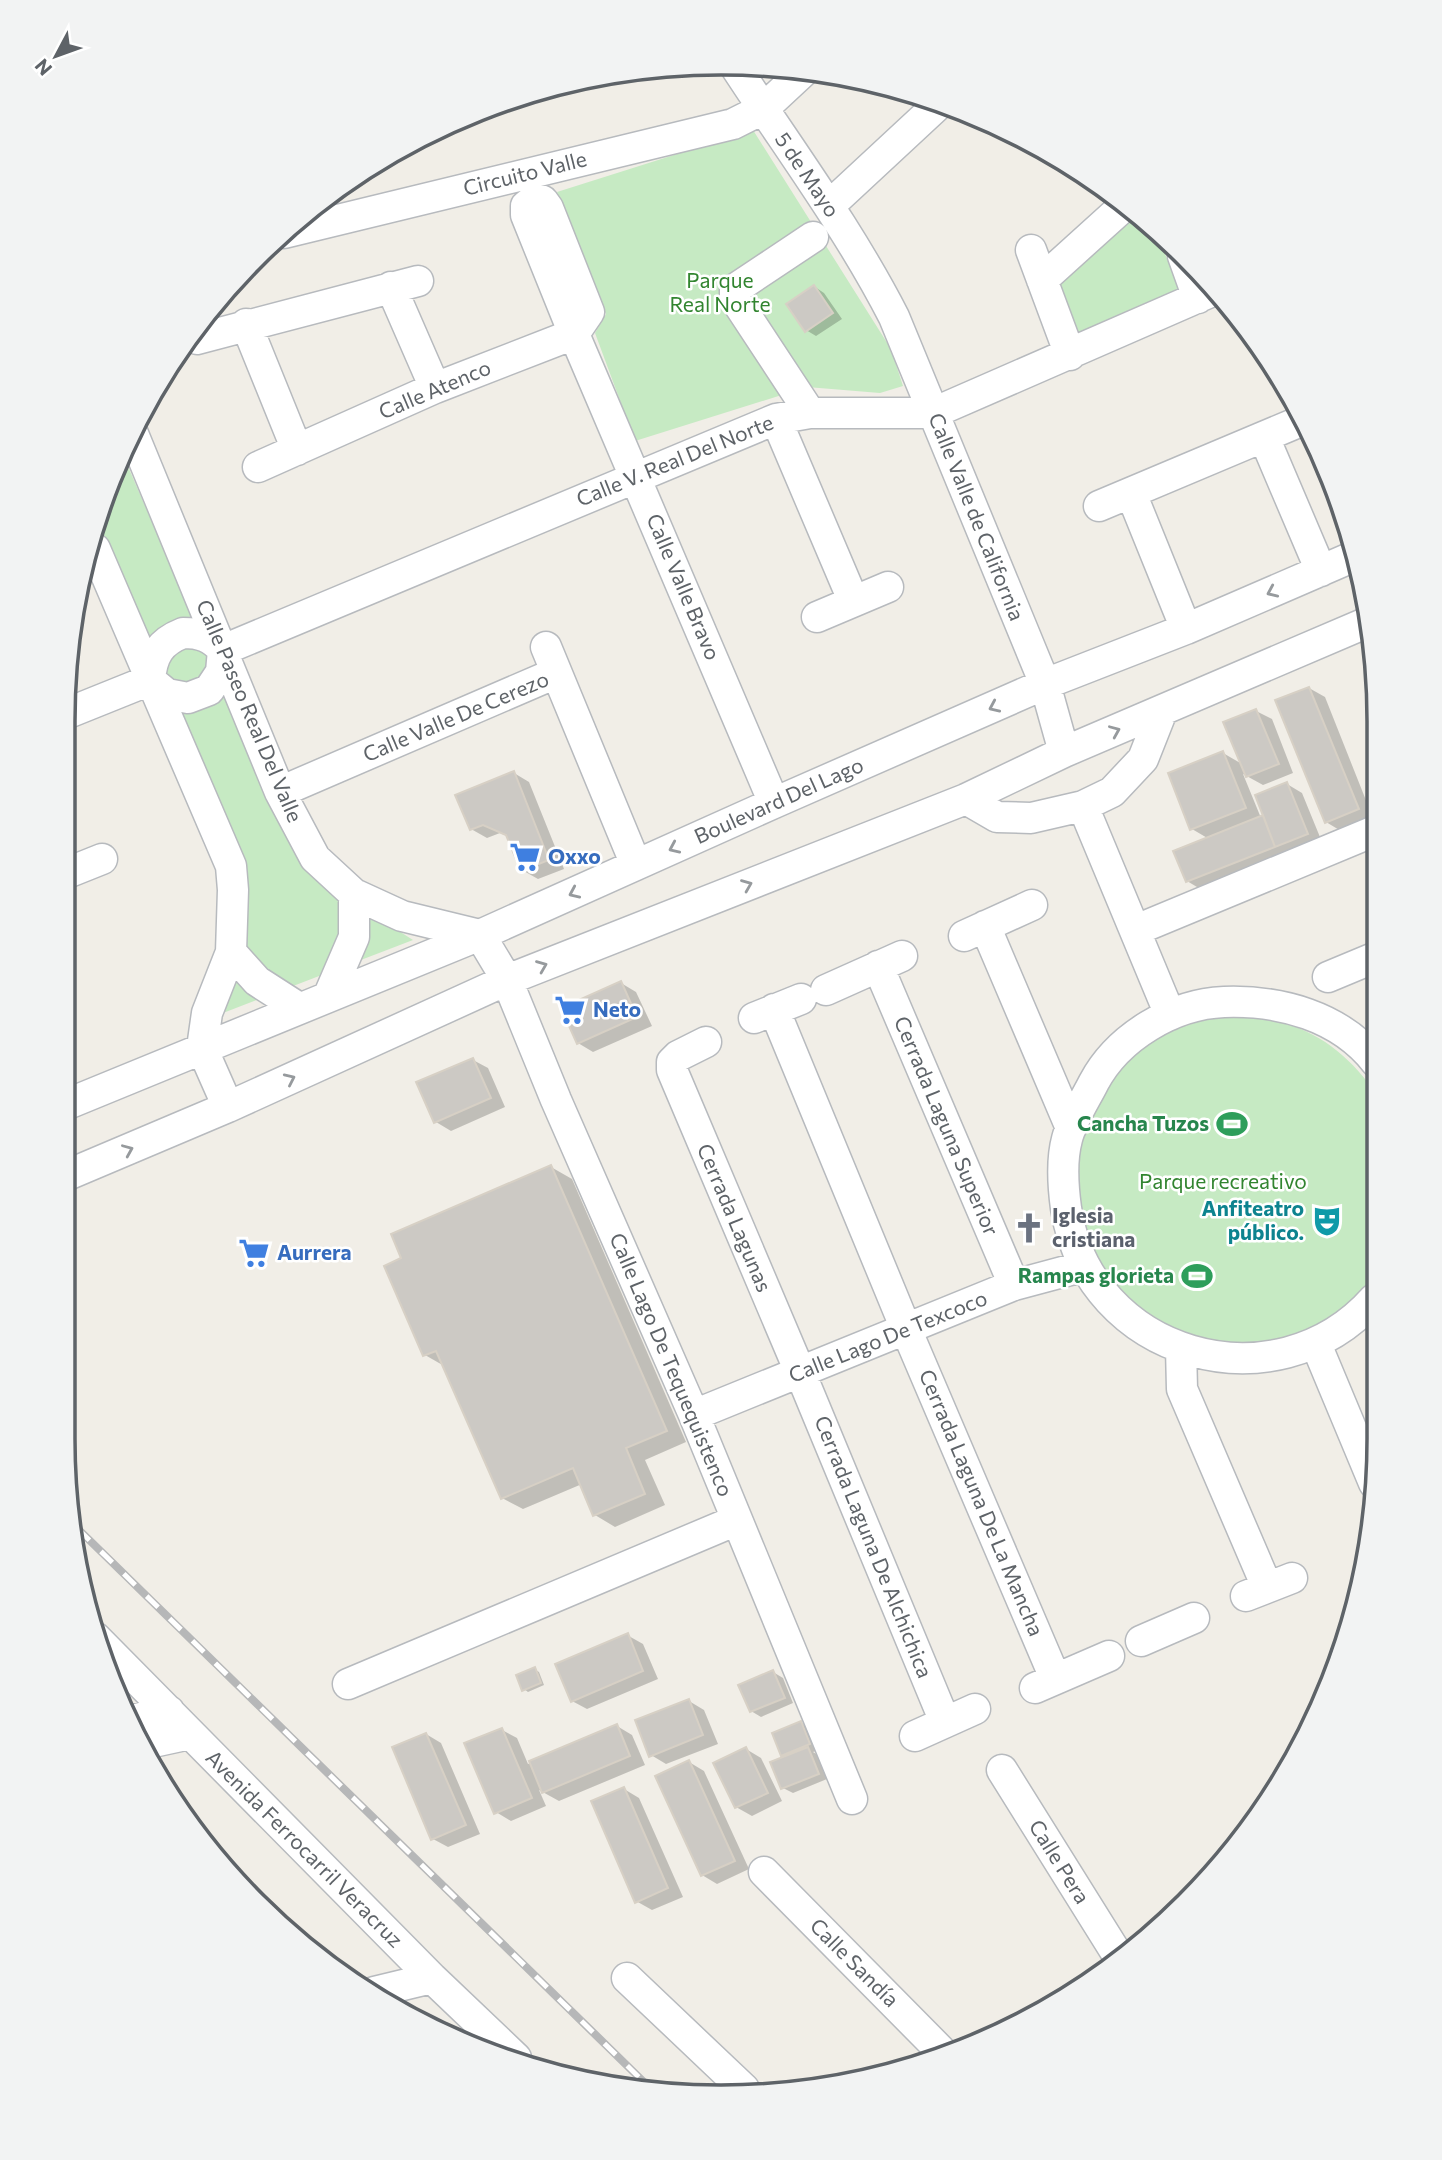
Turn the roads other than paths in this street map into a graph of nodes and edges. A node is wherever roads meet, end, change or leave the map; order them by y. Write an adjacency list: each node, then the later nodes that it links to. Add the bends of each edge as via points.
1 (741, 76): 3 (street, 5 de Mayo)
2 (794, 80): 3 (street, Circuito Valle)
3 (763, 109): 5 (street, 5 de Mayo); 7 (street, Circuito Valle, via 733,124)
4 (932, 111): 5 (street)
5 (829, 206): 11 (street, 5 de Mayo)
6 (1118, 212): 10 (street)
7 (304, 228)
8 (813, 237): 18 (street, via 734,289 735,299)
9 (1031, 250): 10 (street)
10 (1042, 280): 16 (street)
11 (877, 285): 19 (street, Calle Valle de California)
12 (1207, 294): 16 (street, Calle V. Real Del Norte)
13 (246, 324): 15 (street); 17 (street, via 405,284); 24 (street)
14 (574, 334): 17 (street, Calle Atenco); 26 (street, Calle Valle Bravo)
15 (202, 337)
16 (1070, 355): 19 (street, Calle V. Real Del Norte)
17 (435, 388): 24 (street, Calle Atenco)
18 (810, 413): 19 (street, Calle V. Real Del Norte); 20 (street, Calle V. Real Del Norte)
19 (933, 413): 39 (street, Calle Valle de California)
20 (776, 419): 26 (street, Calle V. Real Del Norte); 33 (street)
21 (1294, 424): 22 (street)
22 (1264, 436): 27 (street); 31 (street)
23 (138, 445): 37 (street, Calle Paseo Real Del Valle)
24 (297, 450): 25 (street, Calle Atenco)
25 (258, 467)
26 (636, 476): 37 (street, Calle V. Real Del Norte); 45 (street, Calle Valle Bravo)
27 (1131, 493): 28 (street); 36 (street)
28 (1099, 506)
29 (97, 554): 38 (street)
30 (1346, 560): 31 (street, Boulevard Del Lago)
31 (1321, 571): 36 (street, Boulevard Del Lago, one-way to 36)
32 (888, 587): 33 (street)
33 (853, 600): 34 (street)
34 (817, 617)
35 (1359, 626): 41 (street)
36 (1186, 629): 39 (street, Boulevard Del Lago)
37 (223, 650): 38 (street, via 198,633 168,639 157,650); 38 (street, via 222,672 209,690 188,698 167,694); 43 (street, Calle Paseo Real Del Valle)
38 (150, 680): 40 (street); 55 (street, via 231,866)
39 (1045, 684): 42 (street, Calle Valle de California); 45 (street, Boulevard Del Lago, one-way to 45)
40 (76, 710)
41 (1162, 711): 42 (street, one-way to 41); 46 (street, via 1143,759 1112,792)
42 (1064, 752): 44 (street)
43 (280, 792): 49 (street, Calle Valle De Cerezo, via 551,660); 51 (street, Calle Paseo Real Del Valle, via 315,858)
44 (966, 799): 46 (street, via 996,817 1031,818); 58 (street, one-way to 44)
45 (774, 803): 49 (street, Boulevard Del Lago, one-way to 49)
46 (1083, 806): 53 (street)
47 (1367, 834): 53 (street)
48 (102, 859): 50 (street)
49 (636, 865): 54 (street, Boulevard Del Lago, one-way to 54)
50 (75, 870)
51 (354, 894): 54 (street, Calle Paseo Real Del Valle, via 402,916); 59 (street, via 354,937)
52 (1032, 905): 68 (street, via 974,931)
53 (1136, 930): 62 (street)
54 (480, 935): 58 (street, Calle Lago De Tequequistenco); 59 (street, Boulevard Del Lago)
55 (231, 952): 61 (street, via 257,981); 64 (street, via 207,1013)
56 (1367, 961): 57 (street)
57 (1328, 977)
58 (507, 980): 67 (street, one-way to 58); 77 (street, Calle Lago De Tequequistenco)
59 (329, 995): 61 (street, Boulevard Del Lago)
60 (788, 1004): 71 (street, Cerrada Laguna Superior, via 890,961); 73 (street, Cerrada Laguna De La Mancha)
61 (299, 1008): 64 (street, Boulevard Del Lago)
62 (1170, 1014): 65 (street, via 1211,1003 1254,1001 1296,1009 1335,1027); 68 (street, via 1134,1036 1103,1065)
63 (706, 1042): 76 (street, Cerrada Lagunas, via 678,1056 671,1070)
64 (202, 1048): 66 (street, Boulevard Del Lago); 67 (street)
65 (1367, 1051)
66 (75, 1101)
67 (228, 1107): 69 (street, one-way to 67)
68 (1071, 1128): 70 (street, via 1062,1184 1069,1226)
69 (75, 1172)
70 (1085, 1266): 71 (street, Calle Lago De Texcoco); 75 (street, via 1110,1301 1142,1329)
71 (1014, 1286): 73 (street, Calle Lago De Texcoco)
72 (1367, 1307): 74 (street)
73 (906, 1329): 76 (street, Calle Lago De Texcoco); 84 (street, Cerrada Laguna De La Mancha, via 1045,1683)
74 (1316, 1344): 75 (street, via 1272,1357 1226,1359); 78 (street)
75 (1181, 1348): 80 (street, via 1182,1389)
76 (800, 1372): 77 (street, Calle Lago De Texcoco); 89 (street, Cerrada Laguna De Alchichica)
77 (694, 1415): 79 (street, Calle Lago De Tequequistenco)
78 (1366, 1463)
79 (737, 1520): 85 (street); 94 (street, Calle Lago De Tequequistenco)
80 (1268, 1587)
81 (1194, 1618): 82 (street)
82 (1141, 1641)
83 (113, 1655): 87 (street, Avenida Ferrocarril Veracruz)
84 (1108, 1656)
85 (348, 1684)
86 (975, 1709): 89 (street)
87 (169, 1711): 88 (street); 90 (street, Avenida Ferrocarril Veracruz)
88 (139, 1718)
89 (945, 1722): 91 (street)
90 (190, 1734): 92 (street); 97 (street, Avenida Ferrocarril Veracruz)
91 (915, 1736)
92 (151, 1742)
93 (1002, 1770): 96 (street, Calle Pera)
94 (852, 1799)
95 (764, 1872): 101 (street, Calle Sandía)
96 (1115, 1950)
97 (432, 1978): 99 (street); 100 (street, Avenida Ferrocarril Veracruz)
98 (627, 1978): 102 (street)
99 (384, 1989)
100 (504, 2047)
101 (937, 2047)
102 (739, 2084)

